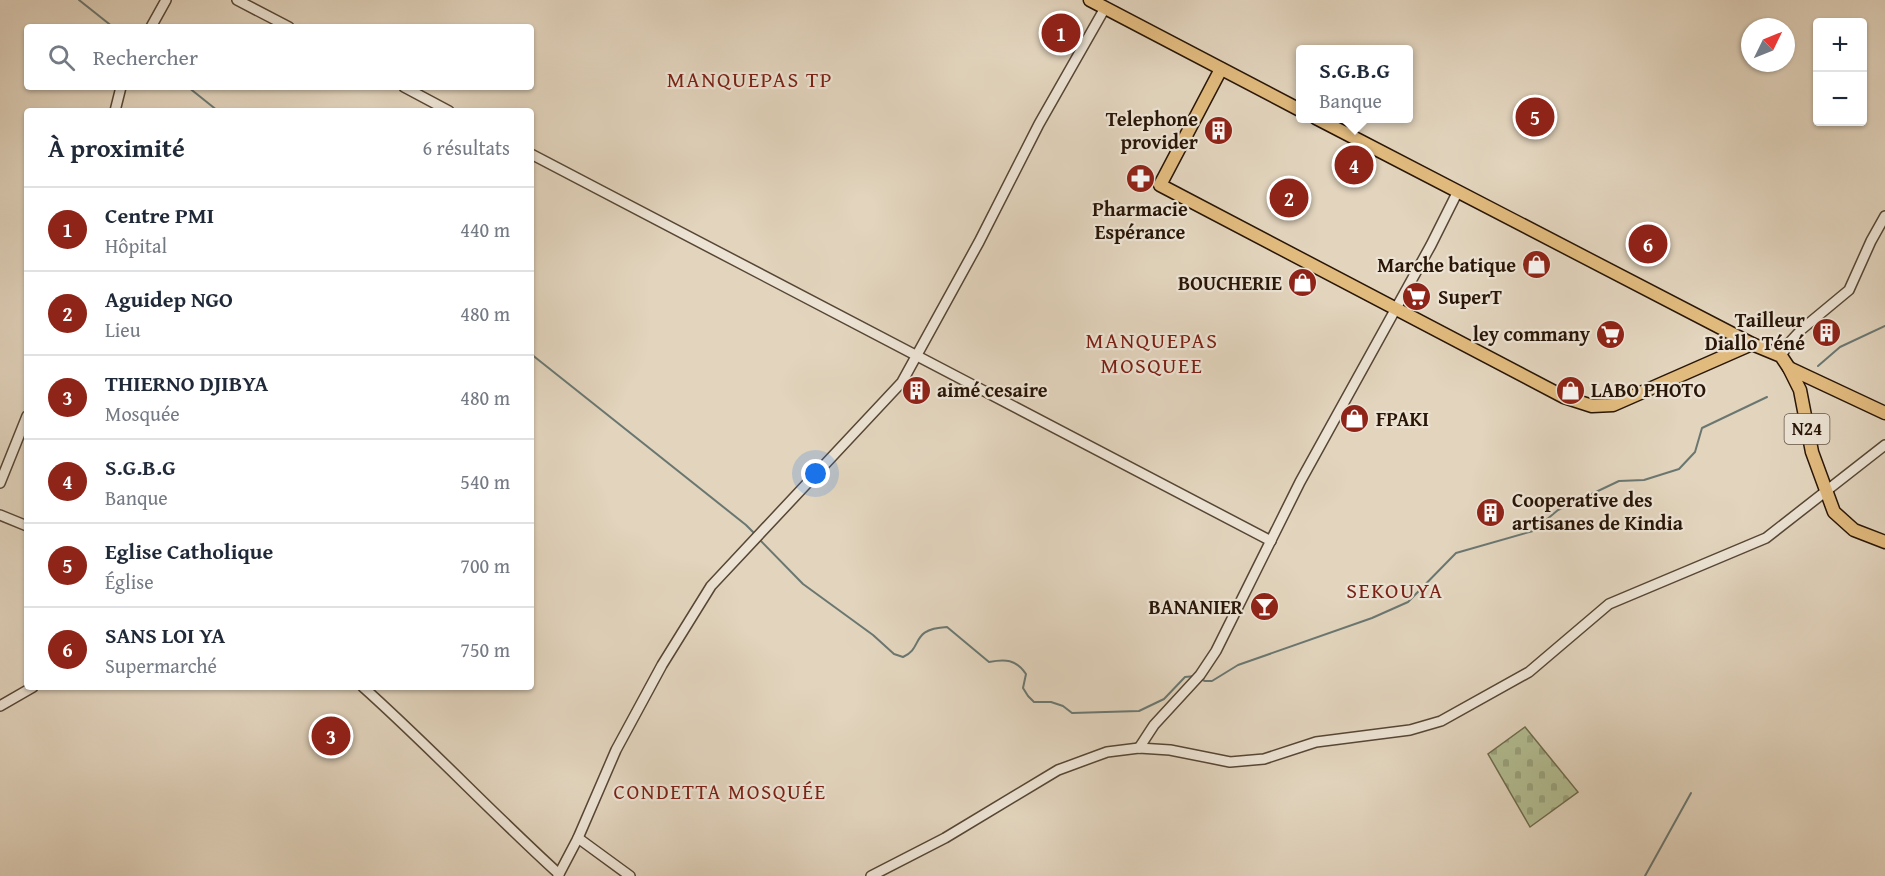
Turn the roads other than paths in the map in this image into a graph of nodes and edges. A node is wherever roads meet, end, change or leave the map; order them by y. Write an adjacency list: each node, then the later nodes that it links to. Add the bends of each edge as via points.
1 (166, 0): 5 (street)
2 (237, 0): 6 (street)
3 (1090, 0): 4 (main road)
4 (1104, 4): 7 (main road); 19 (street)
5 (153, 24)
6 (283, 24)
7 (1221, 69): 12 (main road); 17 (main road, via 1160,185)
8 (120, 90): 10 (street)
9 (410, 90): 11 (street)
10 (116, 108)
11 (443, 108)
12 (1296, 108)
13 (1326, 123): 15 (main road)
14 (534, 156): 19 (street)
15 (1458, 191): 17 (street); 18 (main road)
16 (1885, 216): 20 (street, via 1849,290 1802,329)
17 (1396, 308): 18 (main road, via 1564,397 1592,406 1613,405); 29 (street)
18 (1752, 344): 20 (main road)
19 (918, 356): 29 (street); 35 (street, via 879,408 711,586 616,750)
20 (1781, 356): 21 (main road)
21 (1789, 368): 22 (main road, N24); 26 (main road, N24, via 1800,390 1812,452)
22 (1884, 416)
23 (24, 423): 25 (street)
24 (1885, 445): 26 (street)
25 (0, 483)
26 (1825, 490): 30 (main road, N24, via 1834,512 1844,522); 34 (street, via 1766,538 1609,604 1529,672 1441,721 1410,730 1316,742 1264,759 1230,762)
27 (0, 515): 28 (street)
28 (24, 525)
29 (1271, 541): 34 (street, via 1216,651)
30 (1885, 542)
31 (28, 690): 33 (street)
32 (366, 690): 36 (street)
33 (0, 706)
34 (1139, 748): 38 (street, via 1107,752 1058,770 945,838)
35 (578, 838): 36 (street); 37 (street)
36 (559, 875)
37 (630, 876)
38 (871, 876)

